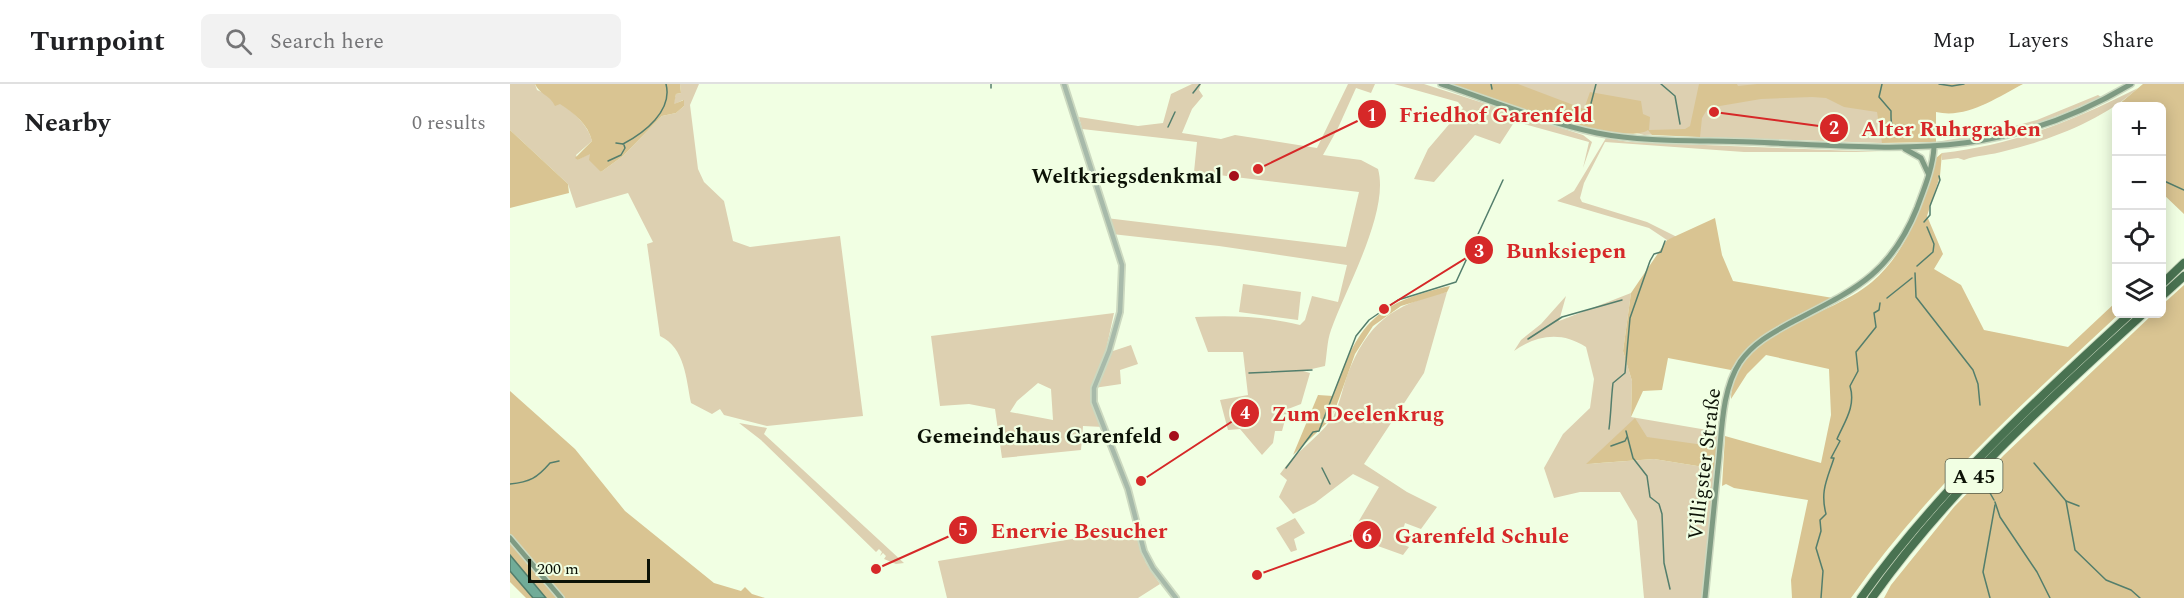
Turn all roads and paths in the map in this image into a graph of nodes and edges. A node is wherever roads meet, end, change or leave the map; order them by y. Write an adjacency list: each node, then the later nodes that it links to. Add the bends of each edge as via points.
1 (1064, 84): 18 (street, via 1124,277 1116,330 1094,388 1096,410 1128,489 1144,551)
2 (1441, 84): 4 (main road, via 1554,122 1621,136)
3 (2131, 84): 5 (main road, via 2090,107 2030,131)
4 (1904, 148): 5 (main road); 6 (main road)
5 (1930, 148): 6 (main road); 7 (main road, Villigster Straße, via 1934,160)
6 (1926, 166): 7 (main road)
7 (1928, 173): 19 (main road, Villigster Straße, via 1907,229 1870,278 1764,338 1735,370 1725,411)
8 (2184, 263): 10 (highway)
9 (2184, 276): 11 (highway)
10 (2166, 280)
11 (2166, 292)
12 (2126, 318): 14 (highway, A 45)
13 (2138, 318): 14 (highway, A 45)
14 (2090, 356): 15 (highway, A 45)
15 (2083, 362): 20 (highway, A 45, via 1954,483); 21 (highway, A 45, via 1970,480)
16 (510, 538): 17 (main road)
17 (561, 598)
18 (1176, 598)
19 (1705, 598)
20 (1861, 598)
21 (1872, 598)

